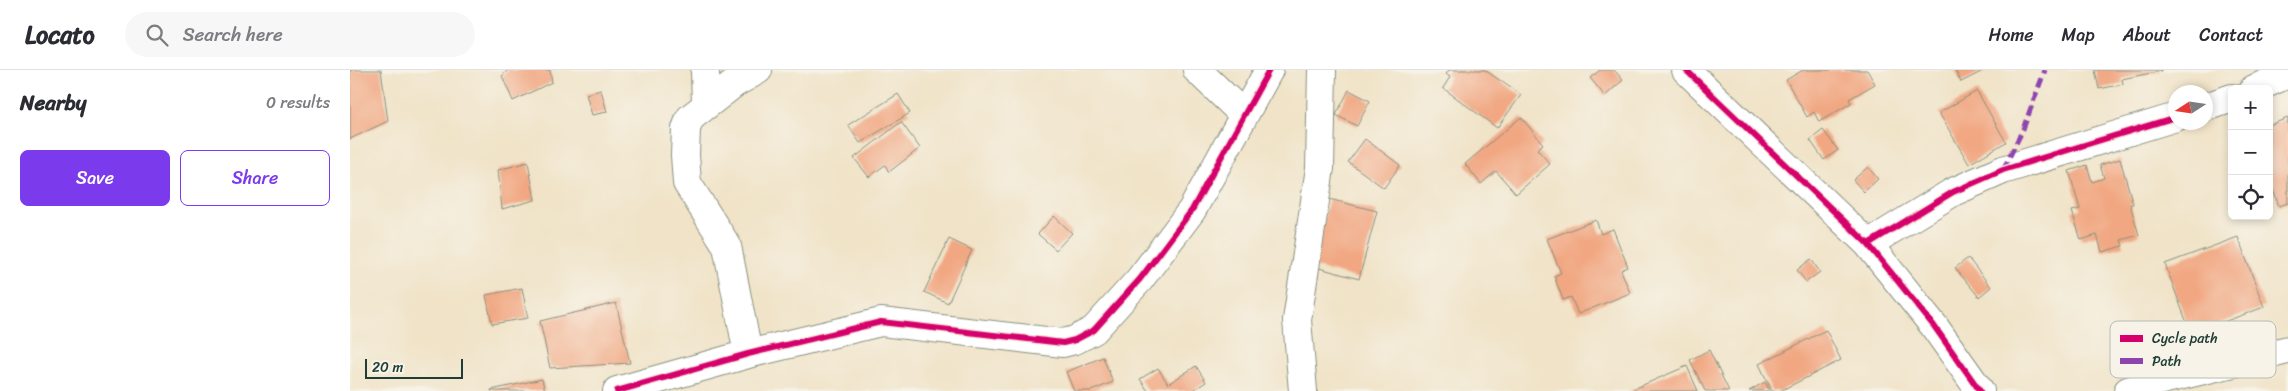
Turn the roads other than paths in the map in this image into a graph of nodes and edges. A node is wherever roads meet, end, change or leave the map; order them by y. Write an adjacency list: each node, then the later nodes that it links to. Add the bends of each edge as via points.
1 (704, 70): 10 (street)
2 (758, 70): 10 (street)
3 (1197, 70): 12 (street)
4 (1268, 70): 12 (street)
5 (1322, 70): 18 (street, via 1320,168 1297,320)
6 (1686, 70): 14 (street)
7 (2288, 74): 8 (street)
8 (2263, 85)
9 (2228, 99): 11 (street)
10 (706, 104): 15 (street, via 687,122 685,175 694,196 727,246)
11 (2213, 105)
12 (1244, 115): 15 (street, via 1192,210 1140,279 1094,330 1075,340 1063,343 881,322)
13 (2168, 119): 14 (street, via 2003,170 1953,192)
14 (1868, 244): 19 (street, via 1934,326)
15 (748, 354): 17 (street)
16 (2171, 378): 20 (street)
17 (617, 391)
18 (1303, 391)
19 (1980, 391)
20 (2128, 391)

